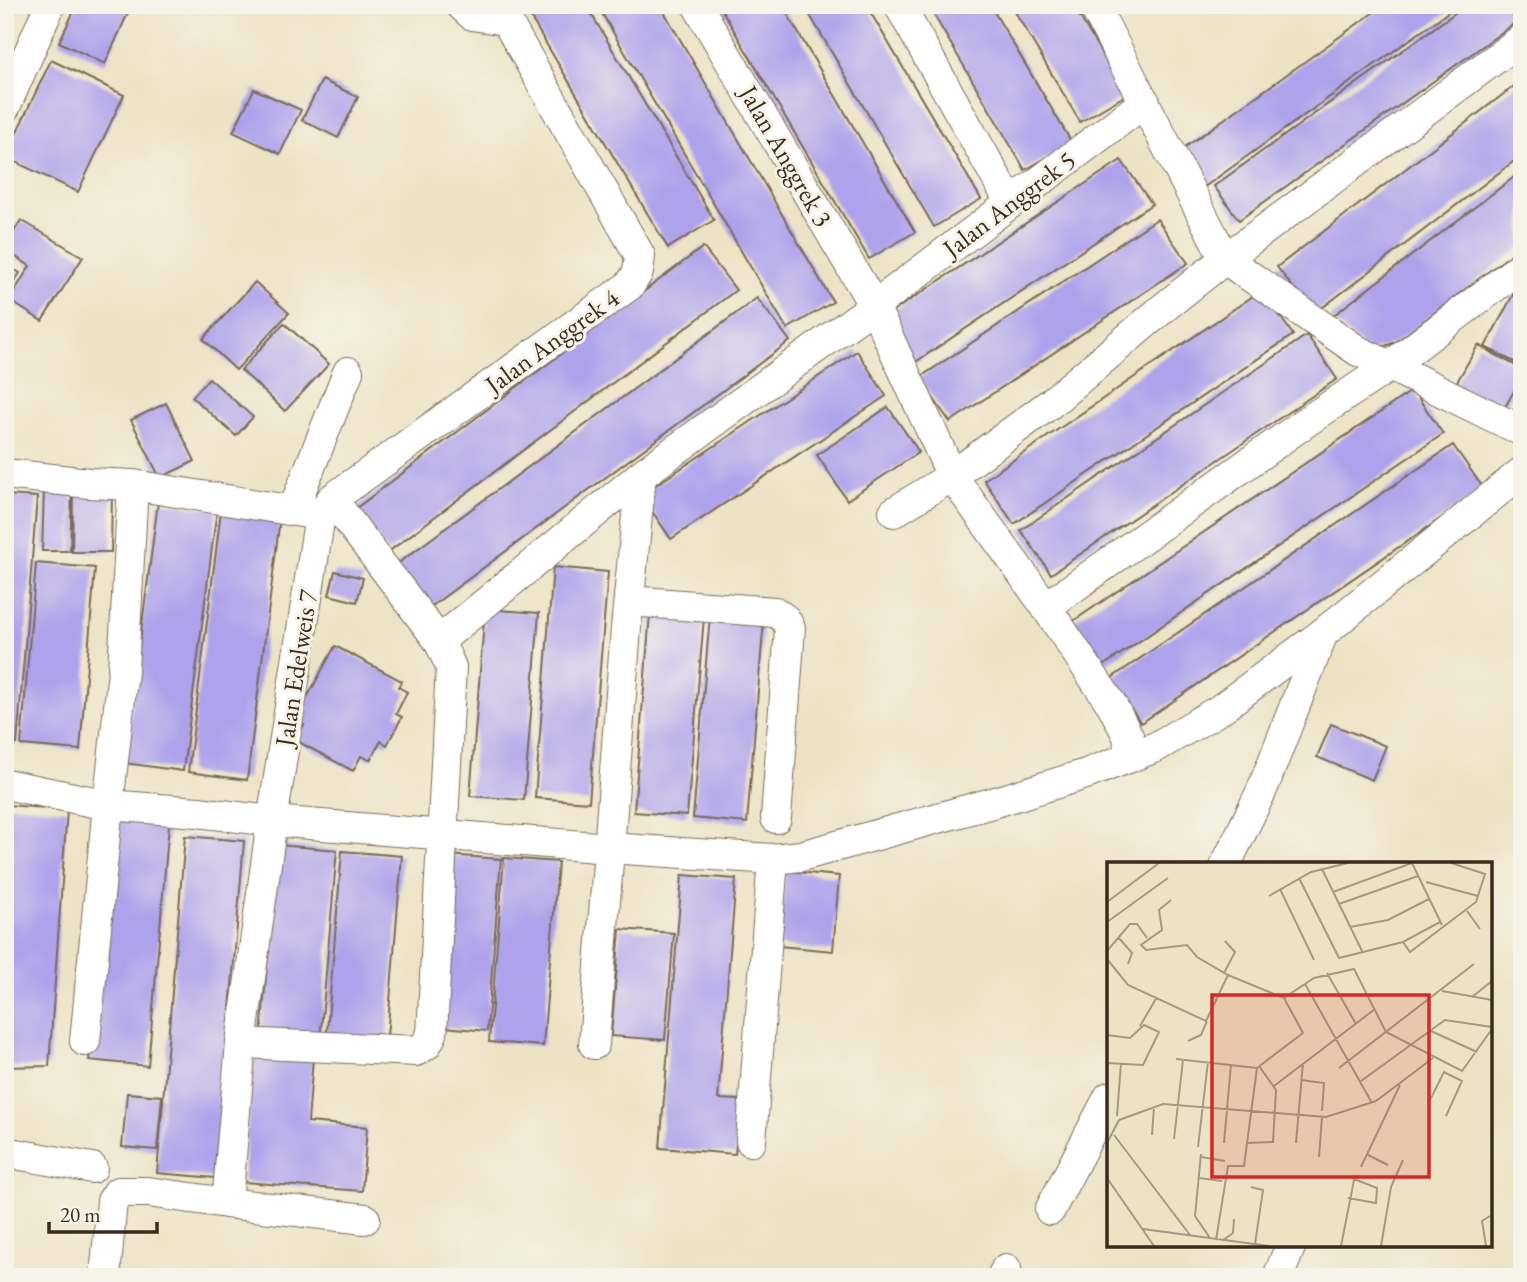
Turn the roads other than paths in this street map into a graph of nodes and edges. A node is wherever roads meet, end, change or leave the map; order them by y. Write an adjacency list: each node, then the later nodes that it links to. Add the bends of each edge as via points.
1 (50, 5): 9 (street)
2 (461, 5): 6 (street, via 472,15)
3 (697, 5): 13 (street, Jalan Anggrek 3)
4 (899, 5): 10 (street)
5 (1094, 5): 8 (street)
6 (512, 13): 22 (street, Jalan Anggrek 4, via 640,256 638,272 630,285)
7 (1522, 39): 11 (street)
8 (1145, 102): 10 (street, Jalan Anggrek 5); 11 (street)
9 (5, 107)
10 (1010, 202): 13 (street, Jalan Anggrek 5)
11 (1225, 259): 14 (street, via 1357,351); 20 (street, via 1051,403)
12 (1522, 266): 14 (street)
13 (874, 306): 19 (street, Jalan Anggrek 5); 20 (street, Jalan Anggrek 3)
14 (1390, 366): 16 (street); 25 (street)
15 (348, 372): 22 (street, Jalan Edelweis 7)
16 (1522, 431)
17 (1522, 472): 26 (street)
18 (5, 474): 21 (street)
19 (641, 475): 24 (street); 27 (street, Jalan Anggrek 5)
20 (952, 476): 23 (street); 25 (street, Jalan Anggrek 3)
21 (133, 485): 22 (street); 30 (street, via 123,671)
22 (315, 508): 27 (street); 32 (street, Jalan Edelweis 7)
23 (894, 512)
24 (629, 601): 31 (street, via 775,612 785,619 790,628); 34 (street)
25 (1046, 607): 28 (street, Jalan Anggrek 3, via 1112,705 1129,738)
26 (1324, 633): 28 (street, via 1219,710); 36 (street, via 1262,790)
27 (439, 641): 33 (street, via 451,667)
28 (1128, 758): 35 (street, via 999,801 801,856)
29 (5, 784): 30 (street)
30 (108, 805): 32 (street); 37 (street)
31 (776, 818)
32 (272, 821): 33 (street); 38 (street, Jalan Edelweis 7)
33 (441, 834): 34 (street); 38 (street, via 432,1034 426,1045 416,1051)
34 (609, 848): 35 (street); 39 (street)
35 (773, 859): 42 (street)
36 (1227, 862)
37 (85, 1041)
38 (241, 1043): 45 (street, Jalan Edelweis 7)
39 (594, 1044)
40 (1107, 1106): 41 (street)
41 (1102, 1127): 46 (street)
42 (751, 1141)
43 (5, 1152): 44 (street)
44 (92, 1168)
45 (227, 1203): 47 (street); 49 (street, via 118,1192 112,1201)
46 (1050, 1210)
47 (365, 1219)
48 (1290, 1247): 50 (street)
49 (105, 1277)
50 (1278, 1277)

